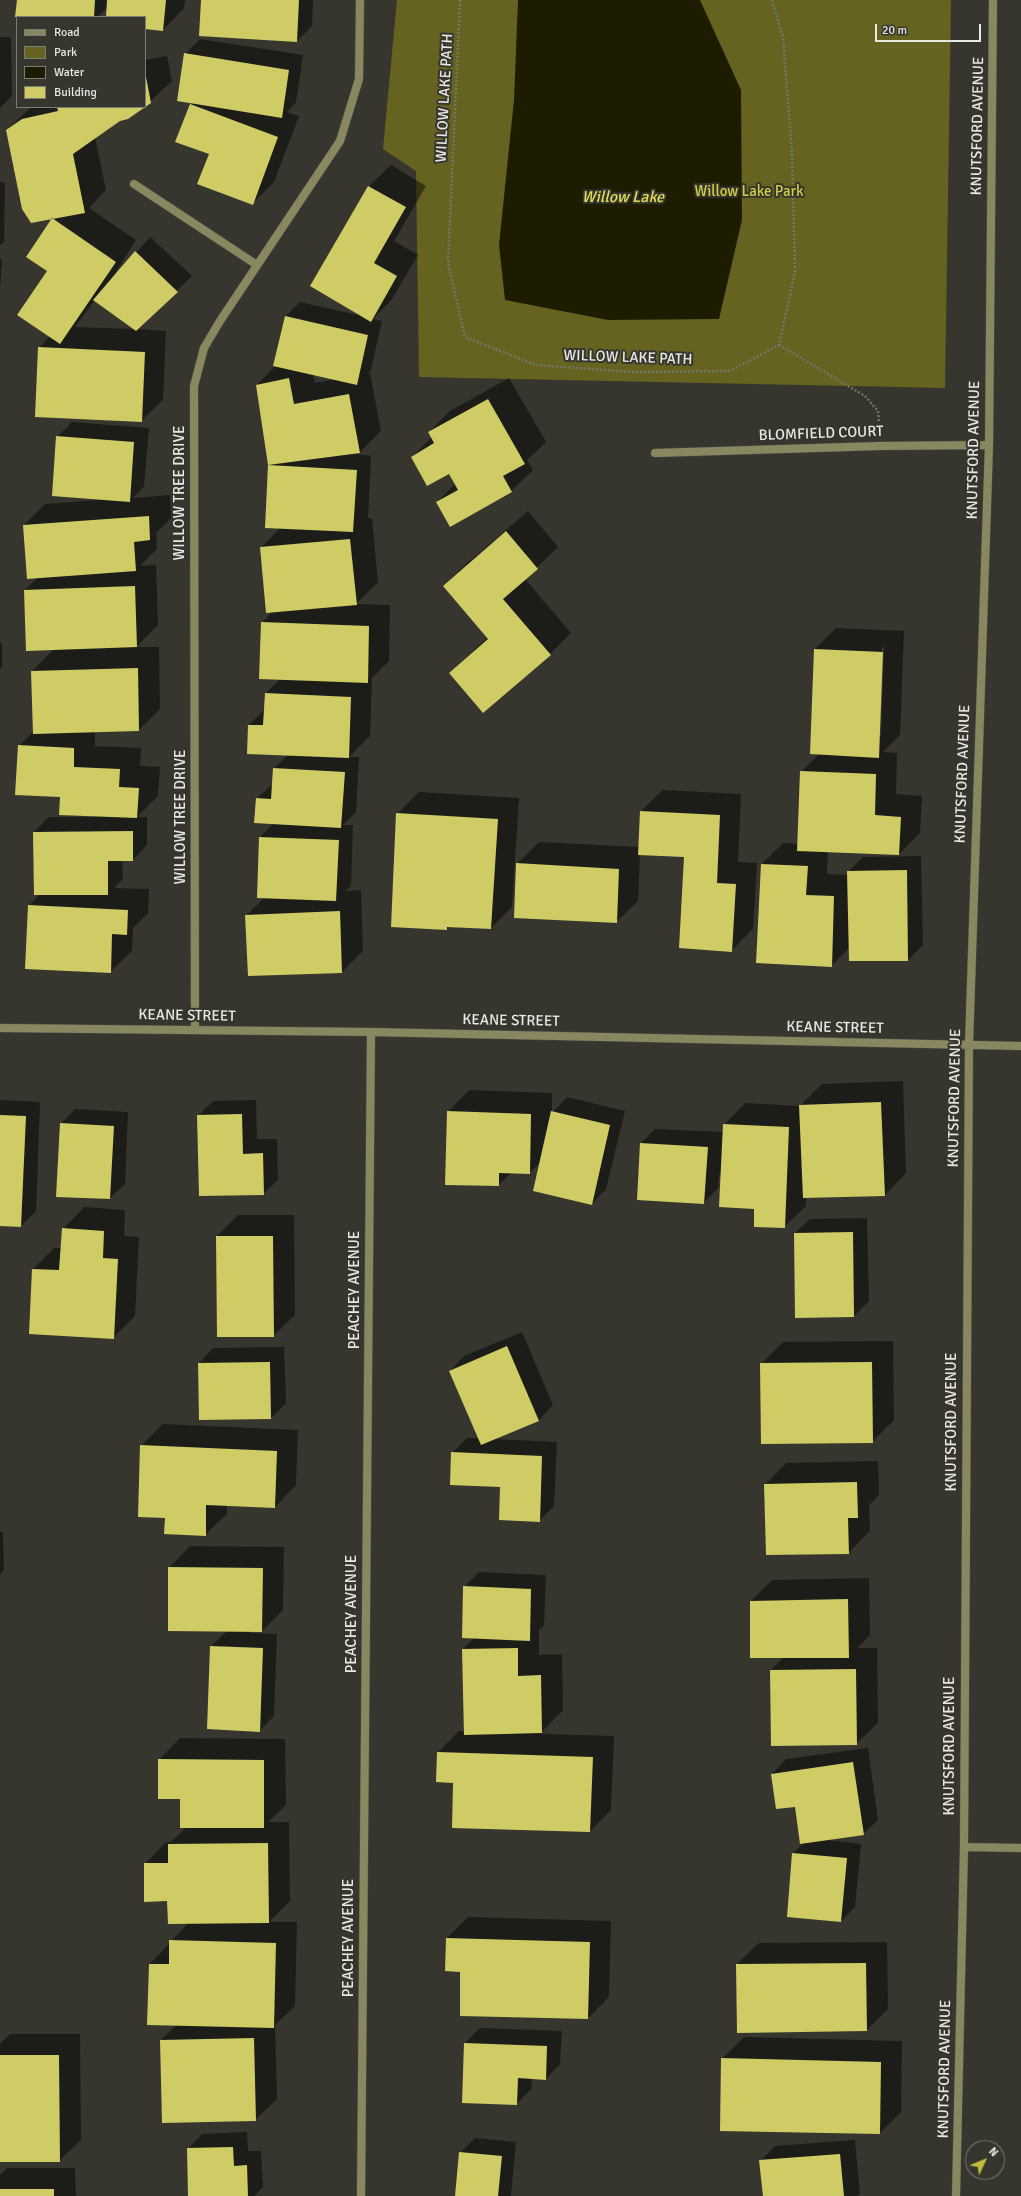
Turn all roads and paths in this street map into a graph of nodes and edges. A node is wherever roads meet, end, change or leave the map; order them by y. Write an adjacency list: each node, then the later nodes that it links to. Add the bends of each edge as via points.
1 (360, 0): 6 (street, WILLOW TREE DRIVE, via 359,79 340,141)
2 (460, 0): 7 (path, WILLOW LAKE PATH, via 448,263 465,337 536,366 633,372 730,371)
3 (772, 0): 7 (path, via 783,37 792,154 795,272)
4 (993, 0): 8 (street, KNUTSFORD AVENUE)
5 (134, 184): 6 (street)
6 (257, 265): 12 (street, WILLOW TREE DRIVE, via 204,348 194,386)
7 (779, 345): 9 (path, via 865,396 878,411)
8 (989, 445): 9 (street, BLOMFIELD COURT); 14 (street, KNUTSFORD AVENUE)
9 (879, 446): 10 (street, BLOMFIELD COURT)
10 (655, 453)
11 (0, 1028): 12 (street, KEANE STREET)
12 (195, 1030): 13 (street, KEANE STREET)
13 (371, 1032): 14 (street, KEANE STREET); 18 (street, PEACHEY AVENUE)
14 (968, 1044): 15 (street, KEANE STREET); 16 (street, KNUTSFORD AVENUE)
15 (1021, 1046)
16 (964, 1847): 17 (street); 19 (street, KNUTSFORD AVENUE)
17 (1021, 1848)
18 (361, 2196)
19 (956, 2196)

